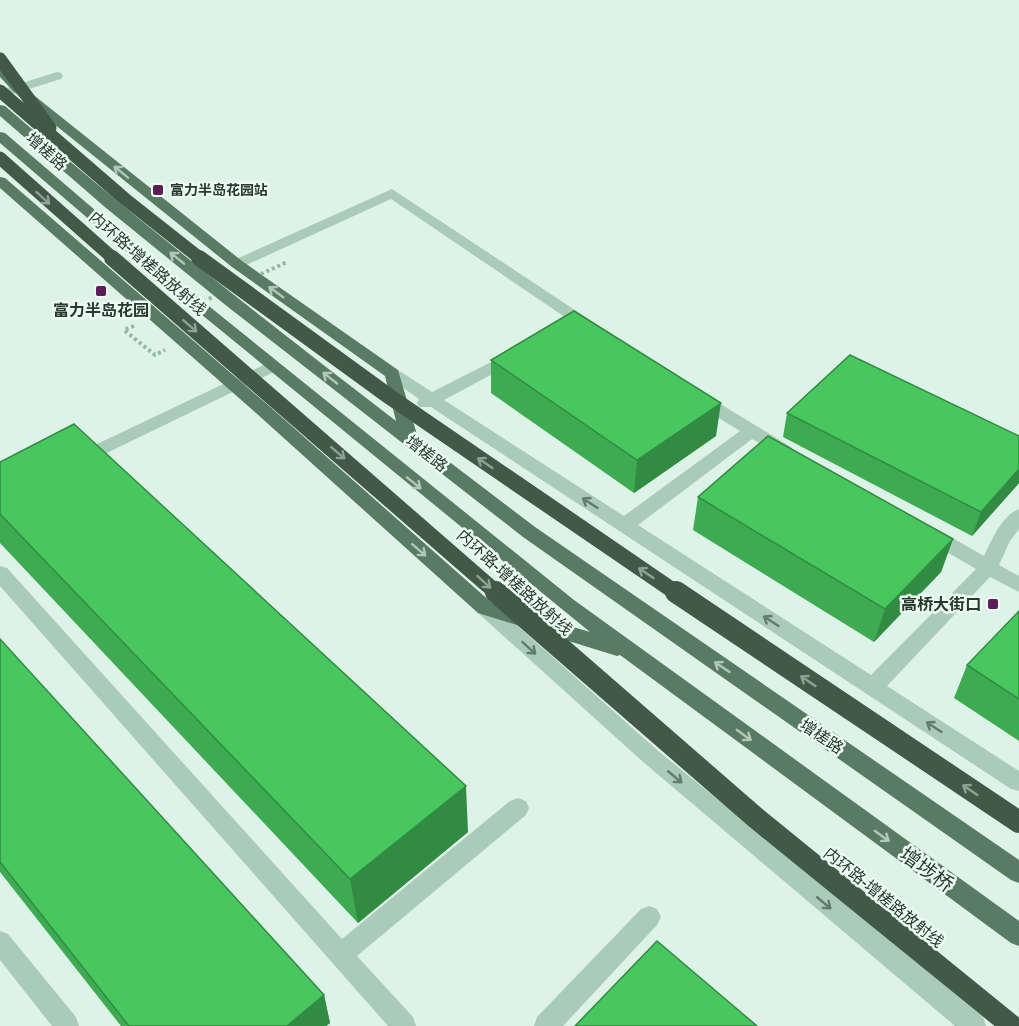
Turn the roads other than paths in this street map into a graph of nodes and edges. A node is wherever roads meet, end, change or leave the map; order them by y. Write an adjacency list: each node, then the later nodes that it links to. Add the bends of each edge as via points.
1 (0, 59): 8 (highway, bridge)
2 (0, 70): 4 (main road)
3 (57, 76): 4 (street)
4 (18, 88): 5 (street); 11 (main road, one-way to 4)
5 (0, 93): 8 (highway, 增槎路, bridge)
6 (0, 109): 14 (main road, 增槎路, one-way to 6)
7 (0, 136): 9 (main road, 增槎路)
8 (65, 149): 42 (highway, 内环路-增槎路放射线, one-way to 8, bridge, via 324,352 206,264)
9 (9, 155): 10 (main road); 13 (main road, 增槎路); 52 (highway, 内环路-增槎路放射线, one-way to 52, bridge, via 49,203 756,818)
10 (3, 186): 12 (main road)
11 (237, 264): 15 (main road, one-way to 11); 16 (street, via 392,193)
12 (99, 267): 13 (main road); 22 (main road)
13 (174, 285): 20 (main road, 增槎路)
14 (233, 304): 15 (main road); 27 (main road, 增槎路, one-way to 14)
15 (304, 312): 21 (main road)
16 (580, 320): 17 (street); 18 (street)
17 (559, 331)
18 (600, 333)
19 (527, 348): 24 (street)
20 (272, 366): 22 (street); 37 (main road, 增槎路, one-way to 37)
21 (392, 374): 24 (street); 25 (main road)
22 (235, 385): 29 (street); 36 (main road, one-way to 36)
23 (680, 386): 26 (street)
24 (433, 399): 25 (street); 31 (street, one-way to 24)
25 (404, 414): 27 (main road)
26 (750, 432): 28 (street); 31 (street)
27 (410, 440): 43 (main road, 增槎路, one-way to 27, via 539,539)
28 (802, 461)
29 (65, 466)
30 (1019, 516): 33 (street, via 1002,538)
31 (625, 525): 38 (street, one-way to 31)
32 (916, 526): 33 (street)
33 (989, 567): 35 (street); 38 (street)
34 (0, 573): 47 (street)
35 (1019, 585)
36 (485, 608): 37 (main road); 51 (street, one-way to 51, via 649,755)
37 (628, 651): 40 (main road, 增槎路, one-way to 40)
38 (873, 687): 39 (street, one-way to 38)
39 (1019, 782)
40 (835, 802): 45 (main road, 增埗桥, one-way to 45)
41 (518, 808): 47 (street)
42 (1019, 822)
43 (1019, 873)
44 (649, 917): 50 (street)
45 (1019, 935)
46 (0, 942): 48 (street)
47 (341, 955): 49 (street)
48 (67, 1026)
49 (404, 1026)
50 (546, 1026)
51 (974, 1026)
52 (1012, 1026)

